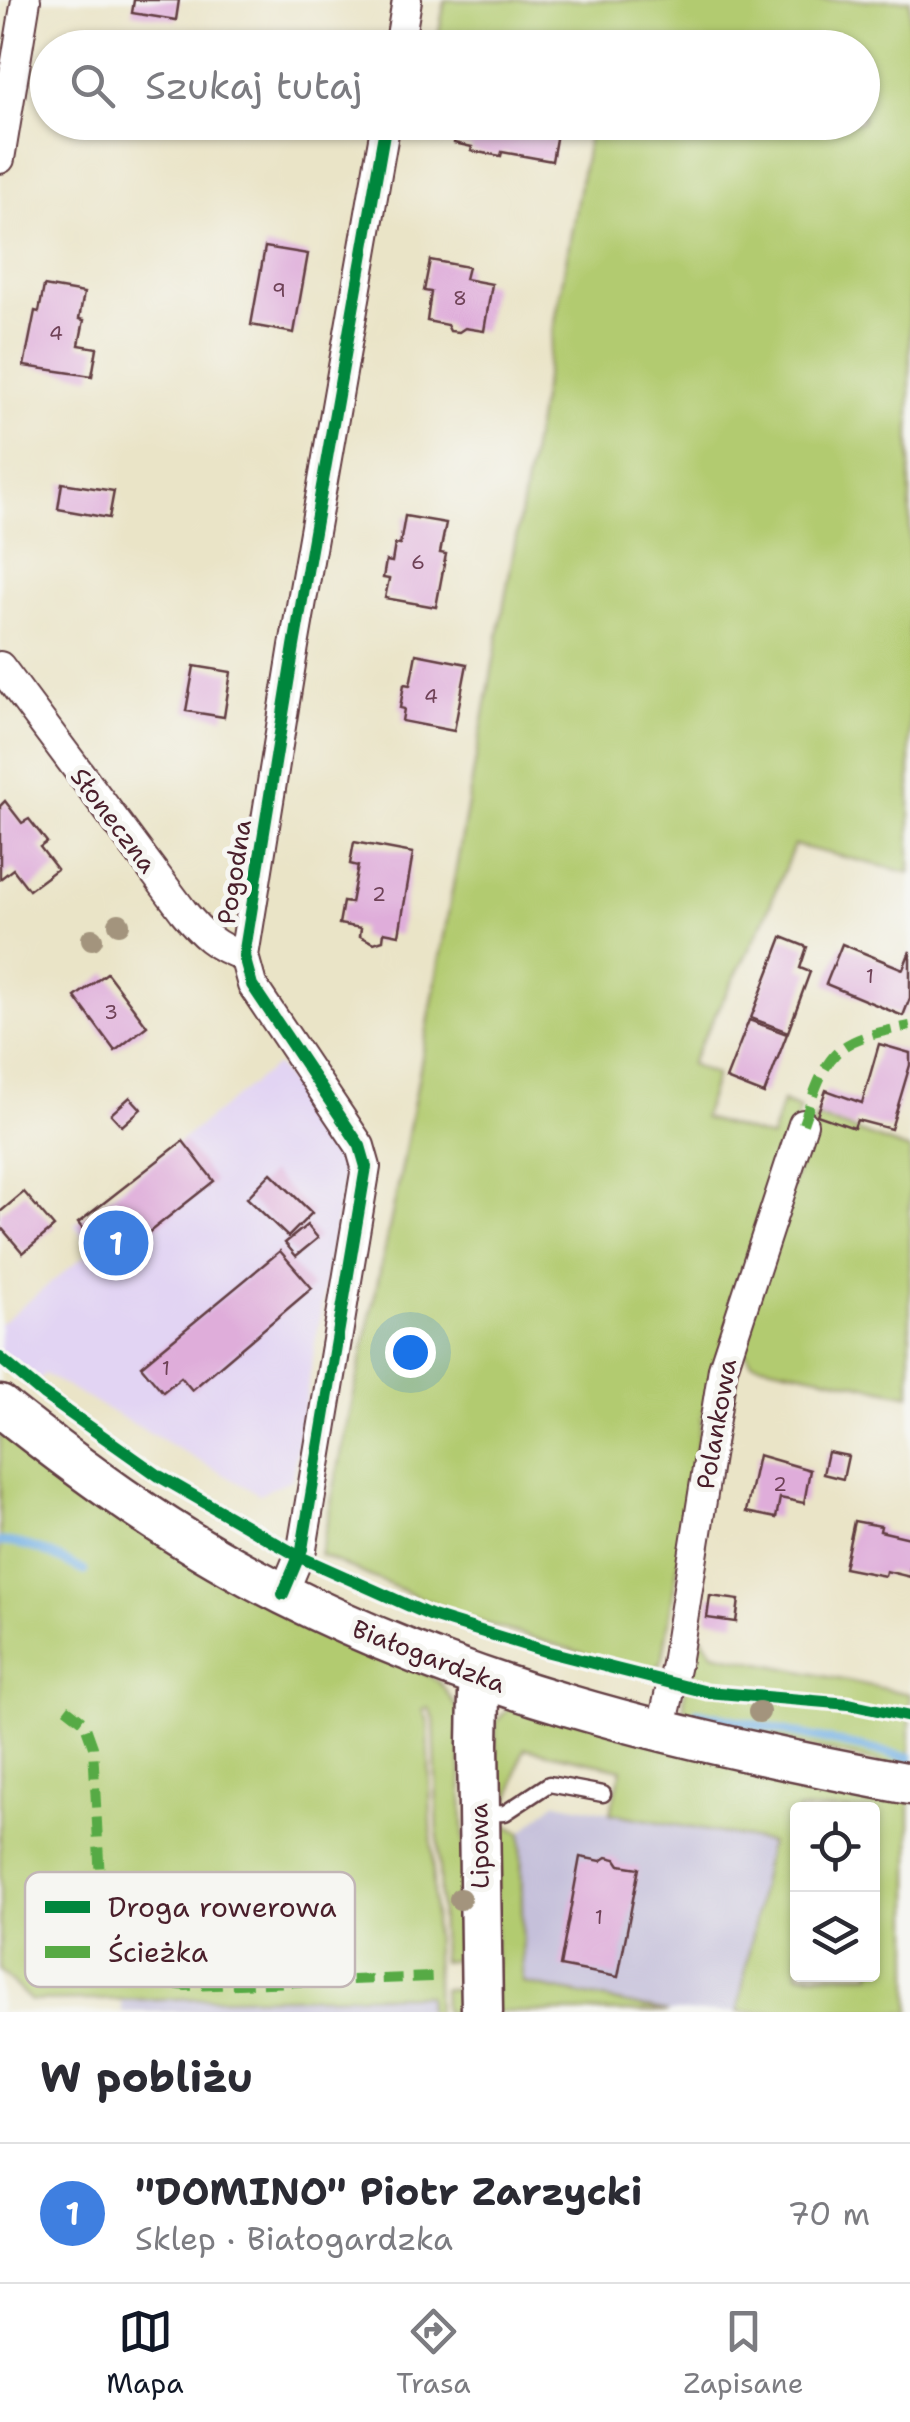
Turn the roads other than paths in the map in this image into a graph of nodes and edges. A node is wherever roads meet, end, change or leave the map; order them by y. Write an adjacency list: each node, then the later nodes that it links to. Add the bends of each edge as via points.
1 (26, 0): 5 (street)
2 (408, 0): 3 (street)
3 (402, 30)
4 (383, 140): 7 (street, Pogodna)
5 (0, 158)
6 (0, 666): 7 (street, Słoneczna, via 204,936)
7 (244, 956): 10 (street, Pogodna, via 252,986 360,1146 366,1167 302,1549)
8 (803, 1124): 12 (street, Polankowa, via 723,1368)
9 (0, 1406): 10 (main road, Białogardzka, via 125,1499)
10 (284, 1594): 11 (main road, Białogardzka)
11 (483, 1680): 12 (main road, Białogardzka); 15 (main road, Lipowa)
12 (661, 1732): 13 (main road, Białogardzka)
13 (910, 1784)
14 (603, 1794): 15 (lane, via 549,1784 505,1813)
15 (478, 1814): 16 (main road, Lipowa)
16 (482, 2012)

